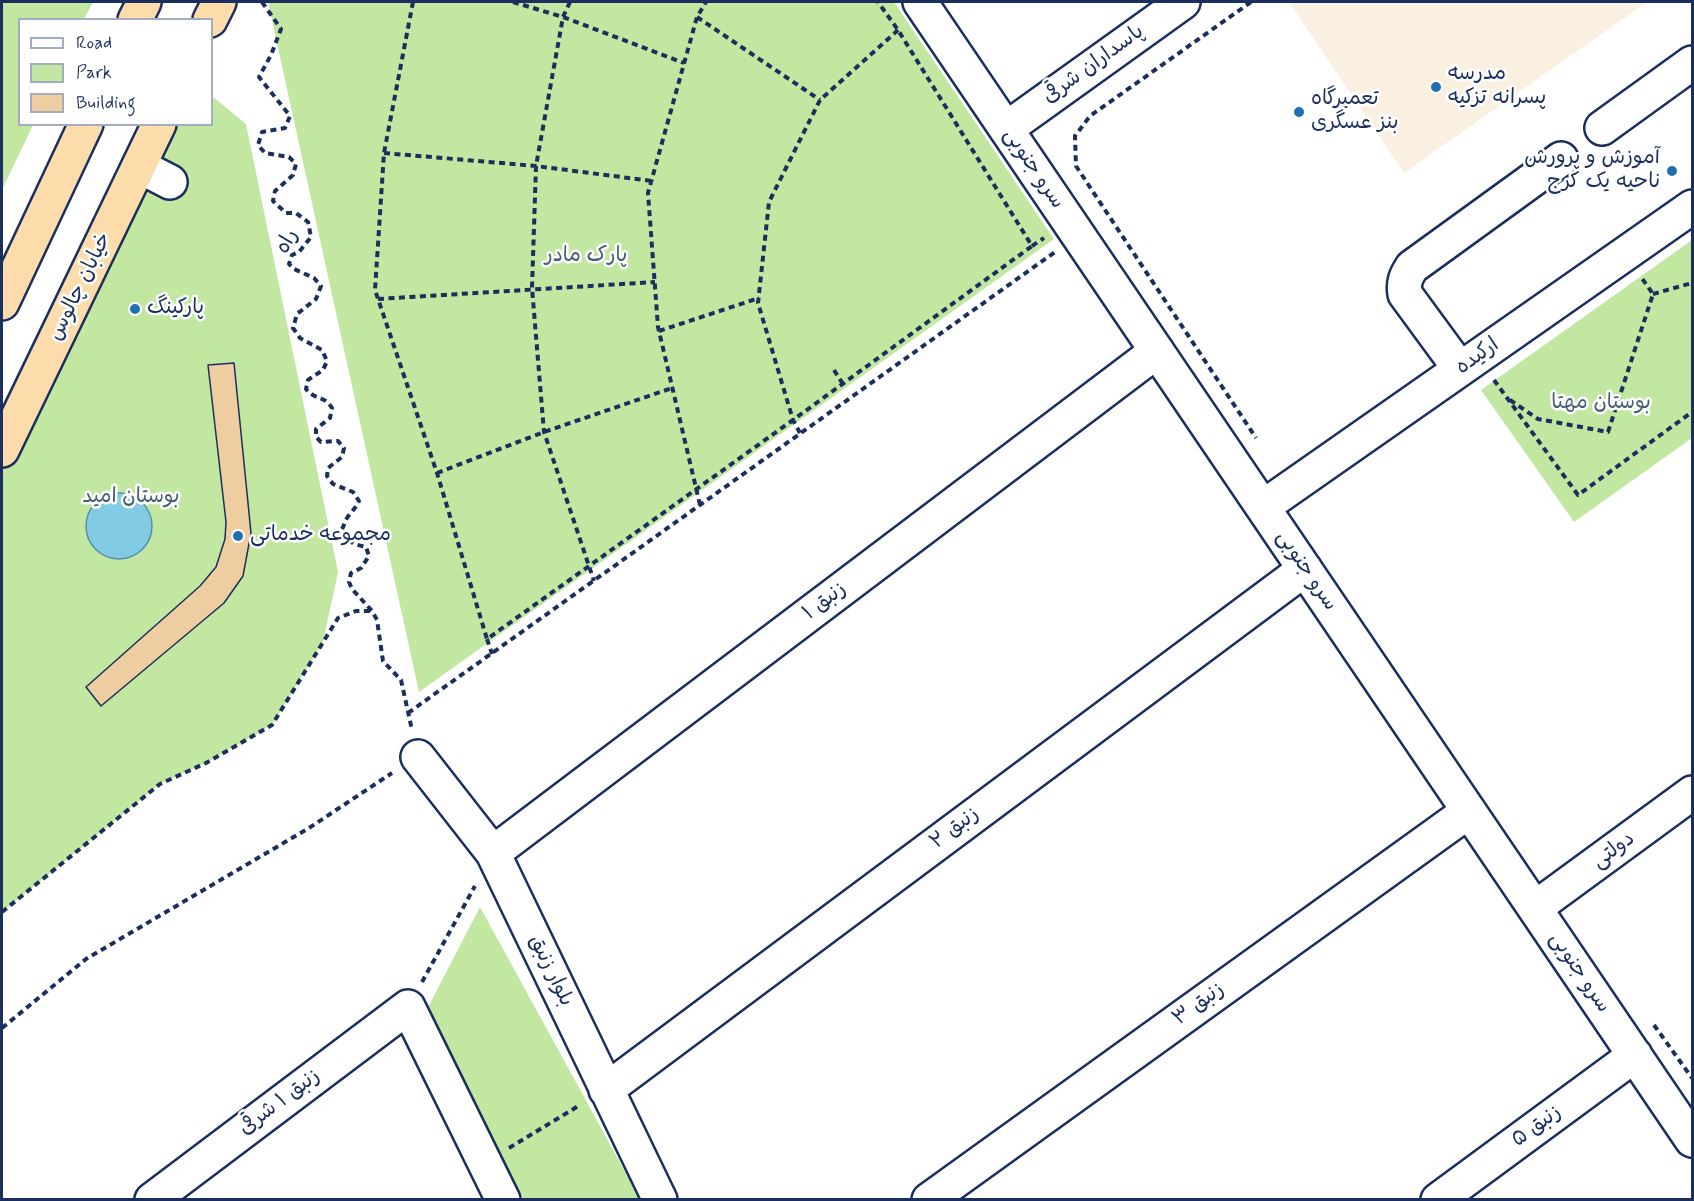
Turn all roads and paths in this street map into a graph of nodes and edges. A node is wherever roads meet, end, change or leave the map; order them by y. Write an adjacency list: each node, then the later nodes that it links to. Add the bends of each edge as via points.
1 (144, 2): 14 (highway)
2 (219, 2): 15 (highway)
3 (262, 2): 60 (path, راه, via 281,29 259,77 290,116 285,128 262,132 258,145 265,153 289,157 296,164 293,175 276,191 273,201 286,213 296,213 308,222 311,237 292,255 289,264 321,286 316,299 297,314 293,328 300,338 322,350 327,361 323,370 308,380 306,389 333,408 330,418 316,429 316,437 321,442 338,441 344,448 342,457 328,468 327,476 333,484 353,492 359,501 340,532 354,544 366,547 369,556 361,568 351,573 349,582)
4 (413, 2): 24 (path)
5 (513, 2): 12 (path)
6 (570, 2): 12 (path)
7 (706, 2): 13 (path)
8 (878, 2): 16 (path)
9 (1183, 2): 23 (street, پاسداران شرقی)
10 (1251, 2): 51 (path, via 1090,116 1075,136 1076,166)
11 (922, 6): 16 (path); 23 (street, سرو جنوبی)
12 (563, 17): 17 (path); 27 (path)
13 (697, 17): 17 (path); 19 (path)
14 (136, 18)
15 (211, 18)
16 (898, 30): 19 (path); 44 (path, via 1032,246)
17 (684, 63): 28 (path)
18 (1692, 63): 22 (street)
19 (820, 100): 37 (path, via 769,202)
20 (85, 126): 39 (highway)
21 (158, 126): 26 (highway, خیابان چالوس)
22 (1602, 128)
23 (1006, 129): 31 (street, سرو جنوبی)
24 (384, 153): 27 (path); 38 (path, via 375,290)
25 (1561, 159): 42 (street, via 1407,274 1405,294)
26 (139, 166): 29 (street); 52 (highway, خیابان چالوس)
27 (536, 166): 28 (path); 35 (path)
28 (652, 181): 33 (path, via 648,193)
29 (170, 182)
30 (1692, 207): 42 (street, ارکیده)
31 (1078, 235): 41 (street, سرو جنوبی); 50 (path)
32 (1641, 277): 36 (path)
33 (655, 282): 35 (path); 40 (path)
34 (1692, 283): 36 (path)
35 (532, 288): 38 (path); 49 (path)
36 (1653, 294): 46 (path, via 1608,432 1538,419)
37 (759, 298): 40 (path); 48 (path)
38 (378, 299): 53 (path)
39 (2, 303)
40 (659, 331): 45 (path)
41 (1157, 351): 56 (street, سرو جنوبی); 66 (street, زنبق ۱)
42 (1469, 363): 46 (path); 56 (street, ارکیده)
43 (834, 370): 44 (path)
44 (843, 384): 48 (path)
45 (672, 388): 49 (path); 54 (path)
46 (1507, 397): 47 (path, via 1578,495)
47 (1692, 412)
48 (793, 420): 50 (path); 54 (path)
49 (544, 432): 53 (path); 57 (path)
50 (800, 433): 55 (path)
51 (1257, 440)
52 (2, 450)
53 (437, 473): 61 (path)
54 (695, 490): 55 (path); 57 (path)
55 (700, 505): 59 (path)
56 (1263, 507): 58 (street, سرو جنوبی)
57 (590, 566): 59 (path); 61 (path)
58 (1305, 569): 65 (street, سرو جنوبی); 74 (street, زنبق ۲)
59 (594, 581): 62 (path)
60 (372, 611): 62 (path, راه, via 377,620 382,661 401,680 408,713); 68 (path, via 338,618 272,725 160,784)
61 (487, 639): 62 (path)
62 (492, 654)
63 (418, 756): 66 (street, بلوار زنبق); 71 (path, via 309,828 86,959)
64 (1692, 794): 67 (street, دولتی)
65 (1469, 810): 67 (street, سرو جنوبی); 80 (street, زنبق ۳)
66 (493, 853): 69 (path); 74 (street, بلوار زنبق)
67 (1535, 908): 72 (street, سرو جنوبی)
68 (2, 912)
69 (408, 1006): 76 (street); 77 (street, زنبق ۱ شرقی)
70 (1652, 1022): 73 (path)
71 (2, 1028)
72 (1635, 1055): 75 (street, سرو جنوبی); 81 (street, زنبق ۵)
73 (1692, 1078)
74 (606, 1090): 76 (path); 79 (street, بلوار زنبق)
75 (1692, 1140)
76 (485, 1162): 78 (street)
77 (152, 1200)
78 (503, 1200)
79 (660, 1200)
80 (929, 1200)
81 (1438, 1200)

